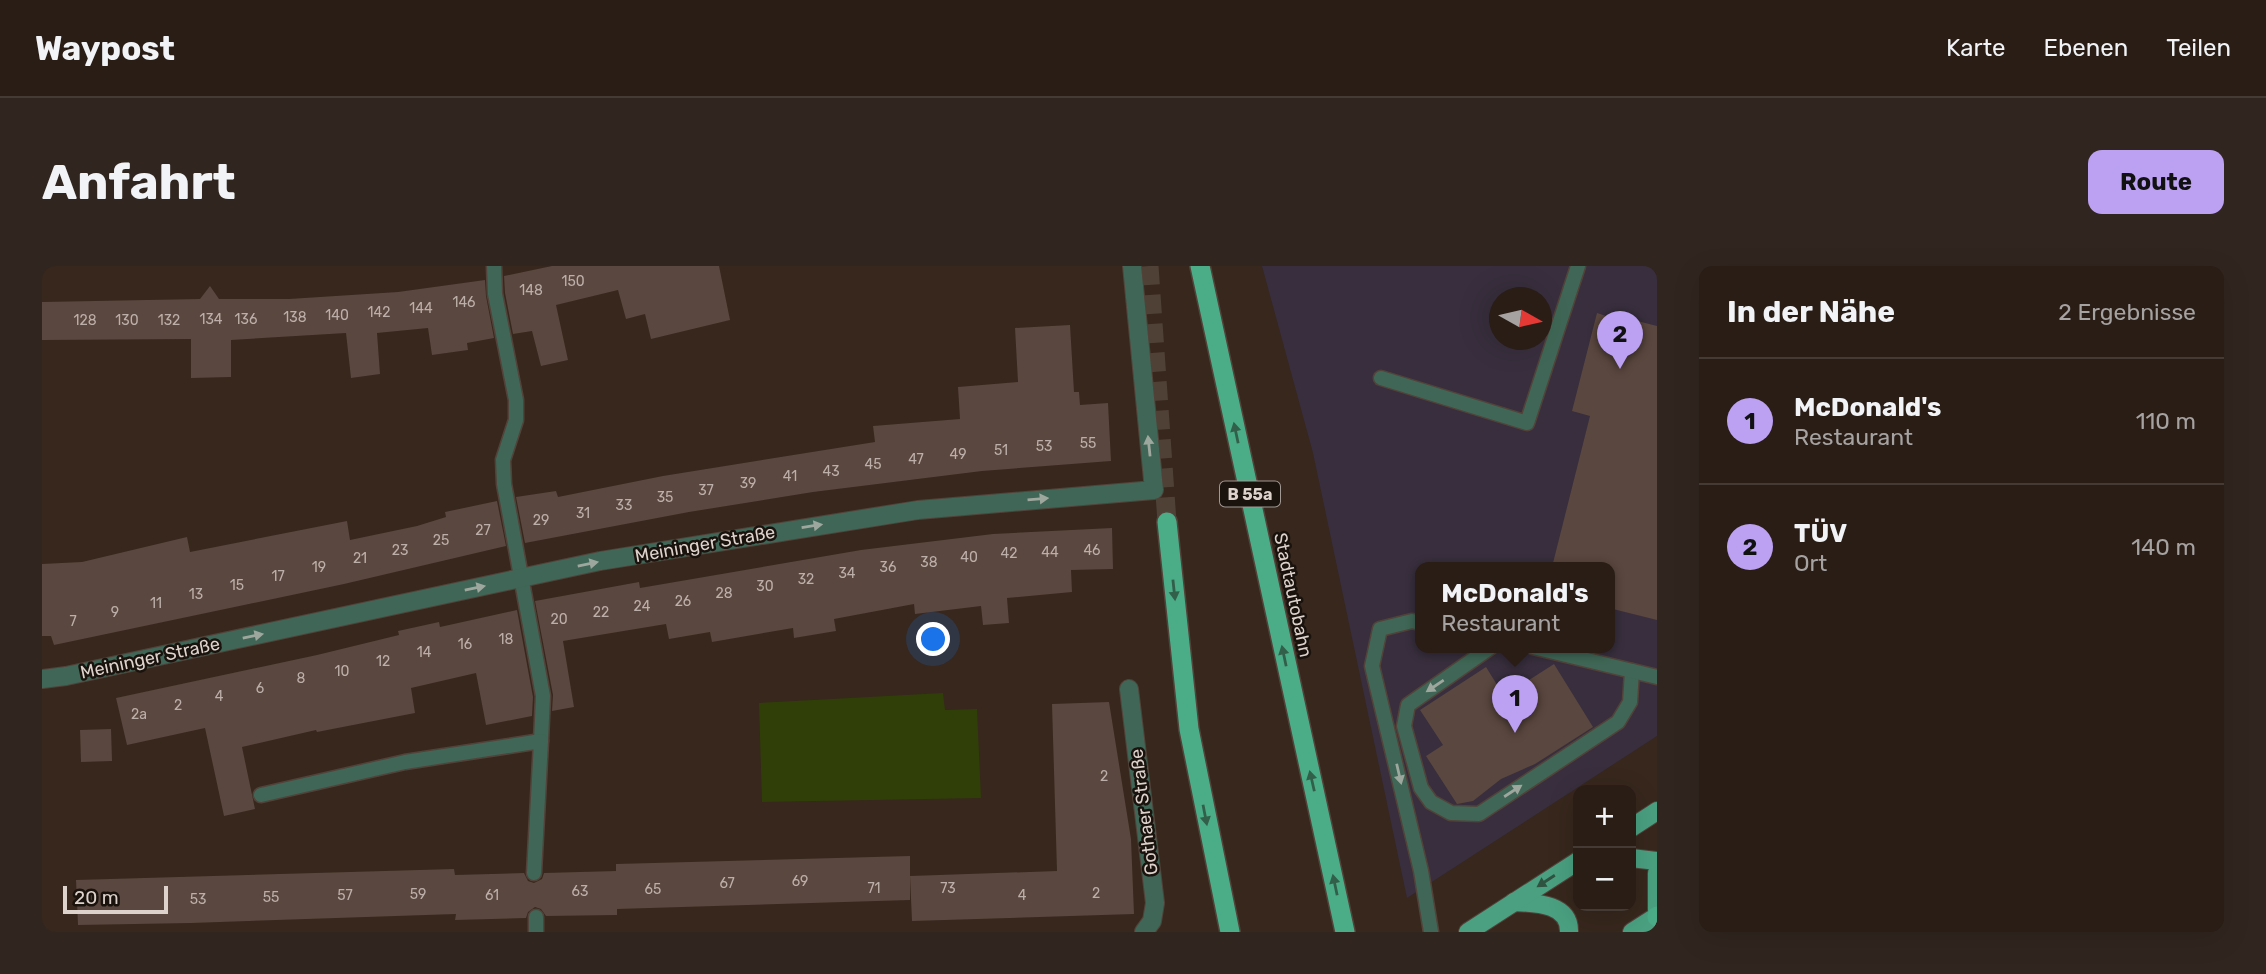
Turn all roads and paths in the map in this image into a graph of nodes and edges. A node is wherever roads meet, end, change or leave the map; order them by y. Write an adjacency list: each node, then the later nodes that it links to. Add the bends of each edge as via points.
1 (494, 266): 7 (lane, via 495,294 516,400 516,420 503,460)
2 (1132, 266): 7 (street, Meininger Straße, one-way to 2, via 918,510 1154,490)
3 (1200, 266): 28 (highway, Stadtautobahn / B 55a, one-way to 3)
4 (1578, 266): 5 (lane, via 1527,423)
5 (1381, 378)
6 (1167, 522): 27 (highway, one-way to 27, via 1189,729)
7 (521, 578): 13 (street, Meininger Straße, one-way to 7); 15 (lane, via 543,696)
8 (1415, 622): 29 (lane, one-way to 29, via 1380,629 1372,666)
9 (1482, 653): 11 (lane, one-way to 11, via 1408,705 1404,726 1421,788 1431,802 1451,813 1479,814 1618,722 1630,702)
10 (1558, 653): 11 (lane)
11 (1632, 671): 12 (lane)
12 (1657, 677)
13 (42, 679)
14 (1129, 688): 26 (street, Gothaer Straße, via 1155,903)
15 (541, 741): 16 (lane, via 405,762); 22 (lane)
16 (261, 795)
17 (1657, 811): 18 (main road)
18 (1636, 825)
19 (1636, 859): 20 (main road)
20 (1657, 861)
21 (1573, 864): 24 (main road, one-way to 24)
22 (534, 873)
23 (1657, 873): 25 (main road)
24 (1514, 902): 30 (main road); 31 (main road, via 1551,906 1565,917)
25 (1657, 916): 32 (main road)
26 (1144, 932)
27 (1230, 932)
28 (1345, 932)
29 (1431, 932)
30 (1468, 932)
31 (1570, 932)
32 (1632, 932)

